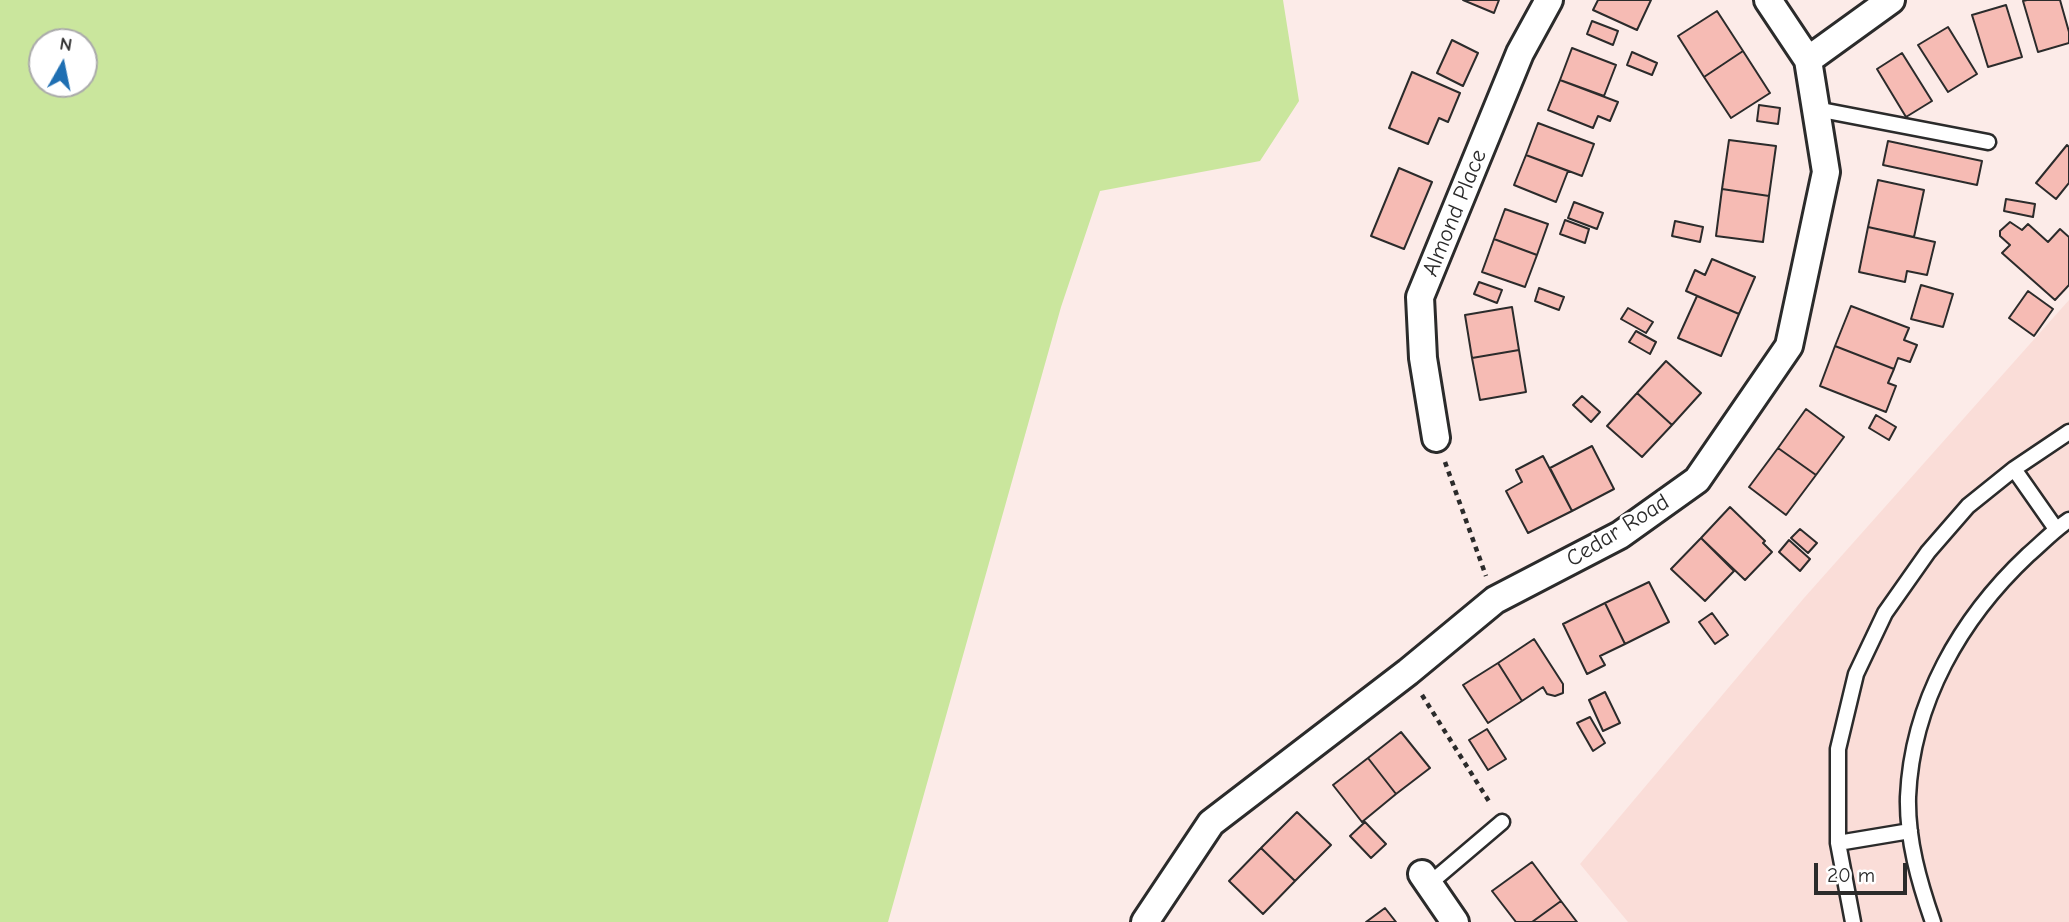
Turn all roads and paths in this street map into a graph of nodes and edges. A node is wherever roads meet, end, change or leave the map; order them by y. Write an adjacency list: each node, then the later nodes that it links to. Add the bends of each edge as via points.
1 (1549, 0): 8 (street, Almond Place, via 1520,52 1420,297 1423,358)
2 (1768, 0): 4 (street, Cedar Road)
3 (1891, 0): 4 (street)
4 (1808, 60): 5 (street, Cedar Road)
5 (1816, 109): 6 (lane); 12 (street, Cedar Road, via 1826,172 1790,346 1698,480 1620,535)
6 (1988, 142)
7 (2069, 432): 9 (lane)
8 (1436, 438): 12 (path)
9 (2014, 469): 11 (lane); 16 (lane, via 1968,506 1928,552 1885,613 1856,674 1838,749)
10 (2069, 520): 11 (lane)
11 (2056, 529): 15 (lane, via 2003,579 1960,633 1927,699 1912,760)
12 (1495, 600): 13 (street, Cedar Road)
13 (1408, 672): 14 (path); 18 (street, Cedar Road, via 1211,823)
14 (1502, 822): 17 (lane)
15 (1910, 831): 16 (lane); 21 (lane, via 1919,881)
16 (1838, 843): 20 (lane)
17 (1425, 879): 19 (street)
18 (1145, 922)
19 (1455, 922)
20 (1853, 922)
21 (1933, 922)

